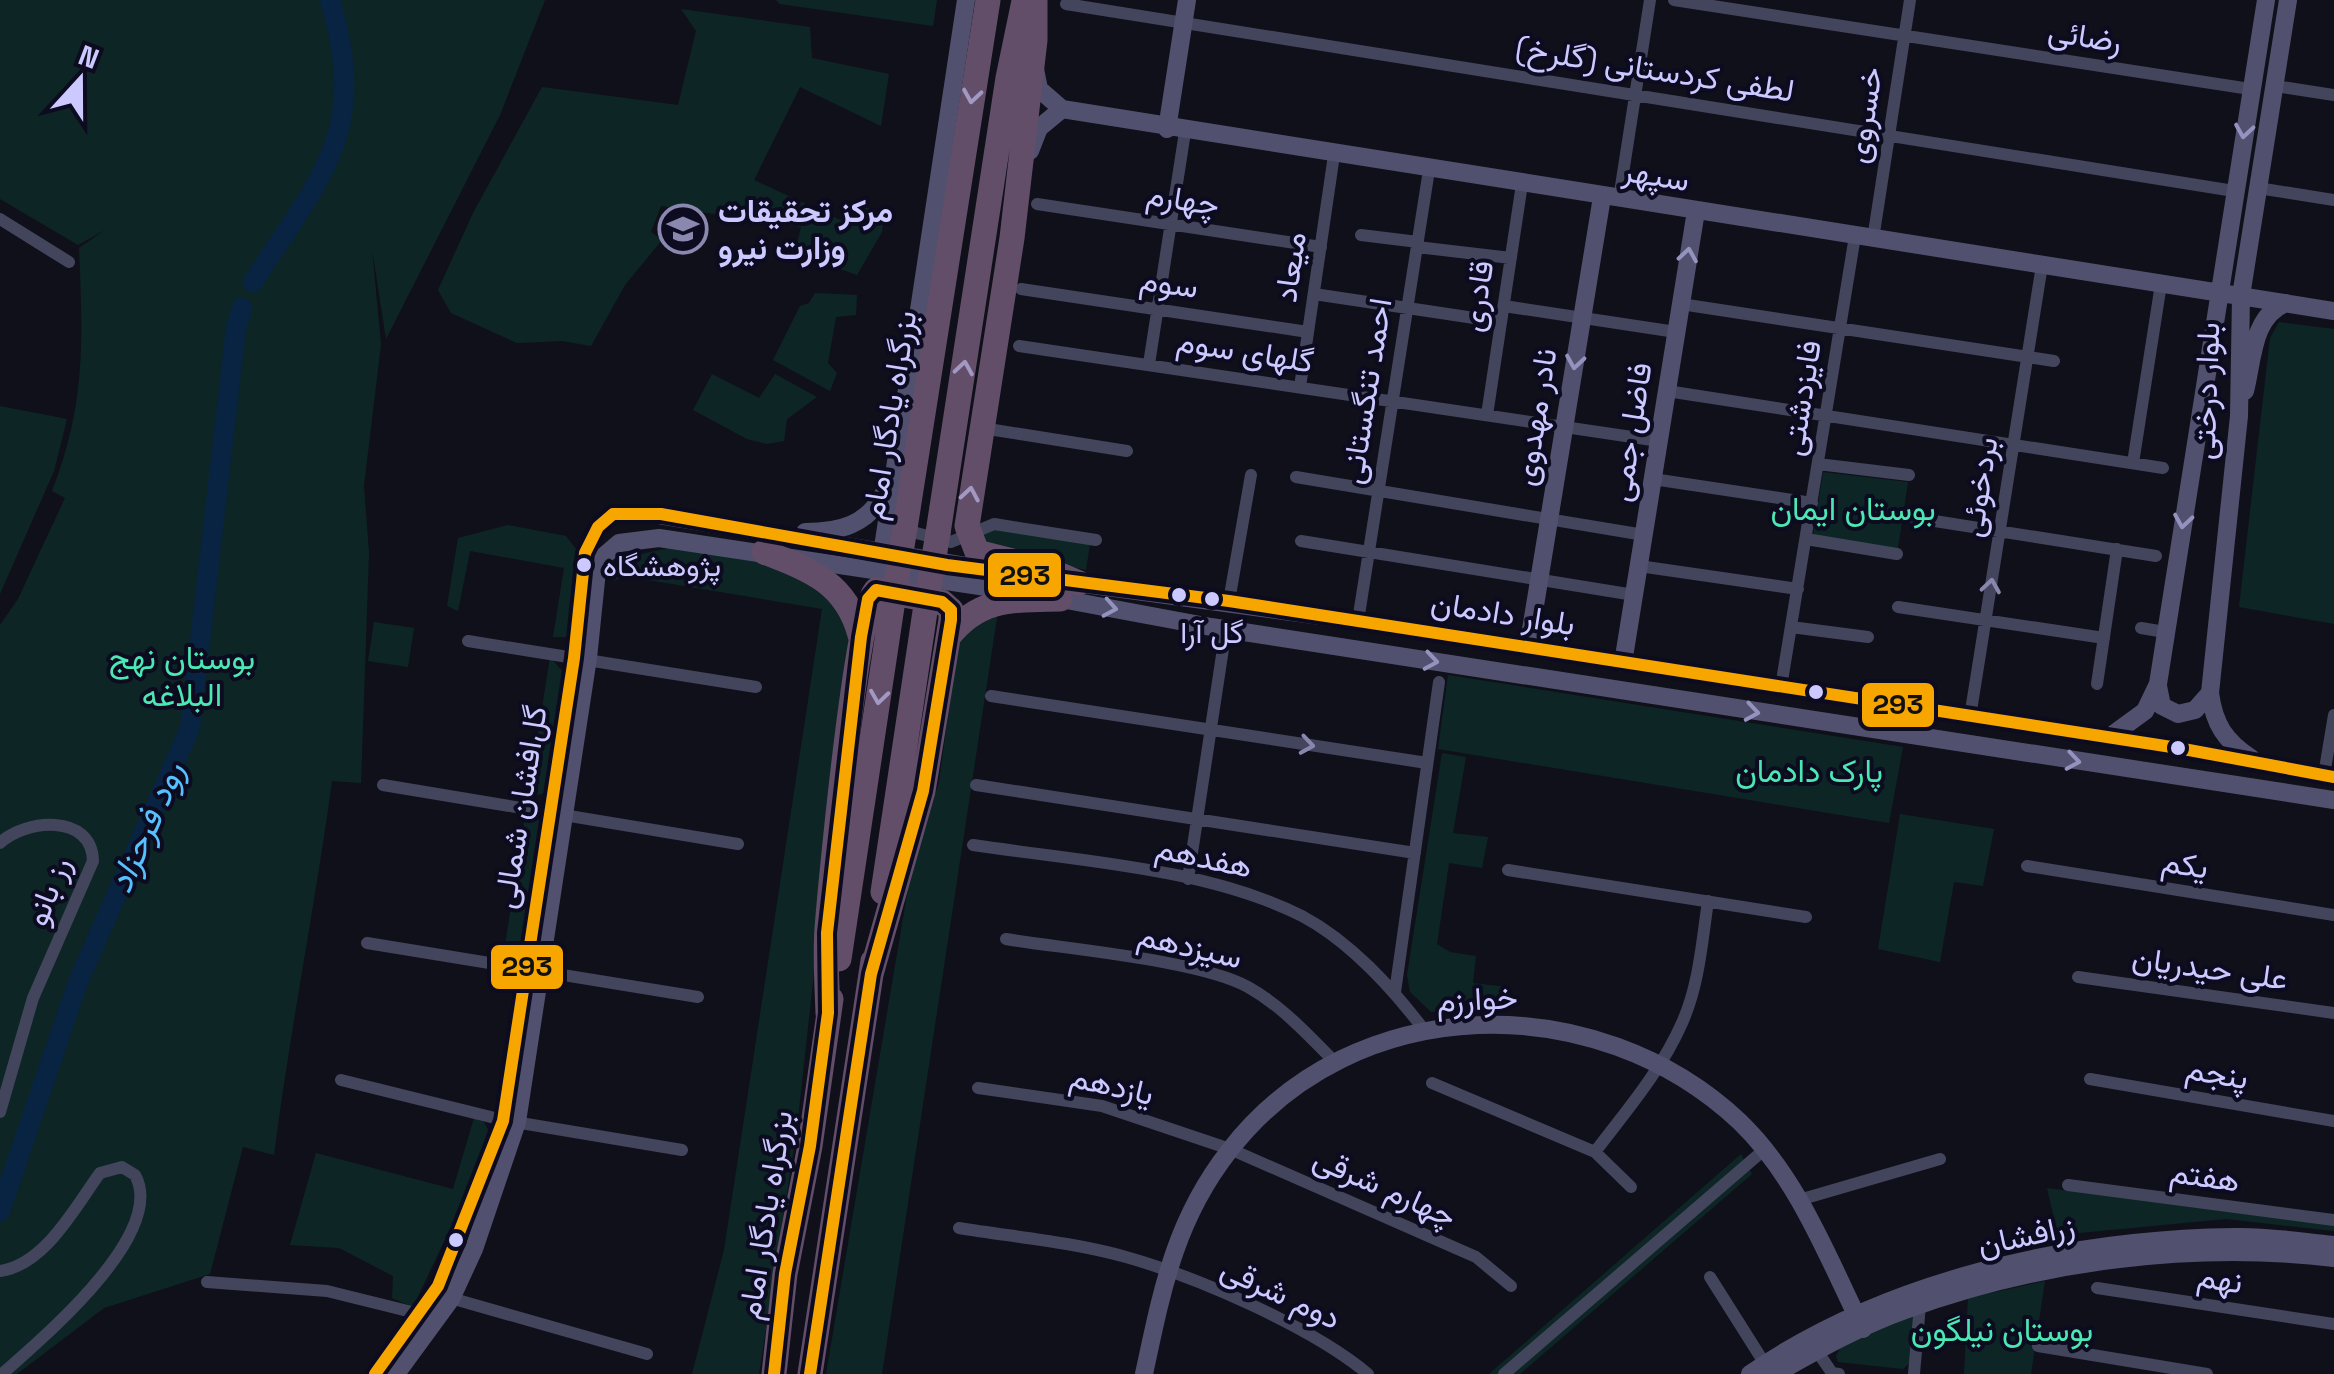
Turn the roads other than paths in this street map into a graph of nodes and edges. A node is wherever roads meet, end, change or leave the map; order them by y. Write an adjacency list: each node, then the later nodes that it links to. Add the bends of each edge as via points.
1 (966, 0): 81 (main road)
2 (988, 0): 88 (highway, بزرگراه یادگار امام, one-way to 88)
3 (1024, 0): 155 (highway, بزرگراه یادگار امام, one-way to 3, bridge)
4 (1035, 0): 14 (highway)
5 (1187, 0): 12 (main road)
6 (1650, 0): 17 (street)
7 (1674, 0): 13 (street, رضائی)
8 (1910, 0): 13 (street, خسروی)
9 (2266, 0): 16 (main road, بلوار درختی)
10 (2288, 0): 15 (main road, بلوار درختی)
11 (1066, 4): 12 (street, لطفی کردستانی (گلرخ))
12 (1183, 22): 17 (street, لطفی کردستانی (گلرخ)); 20 (main road)
13 (1904, 36): 16 (street, رضائی); 21 (street, خسروی)
14 (1035, 40): 19 (main road, via 1036,81); 29 (highway)
15 (2275, 86): 18 (street); 25 (main road, بلوار درختی)
16 (2250, 89): 26 (main road, بلوار درختی, one-way to 26)
17 (1635, 94): 21 (street, لطفی کردستانی (گلرخ)); 27 (street)
18 (2334, 95)
19 (1062, 110): 20 (main road, سپهر); 29 (main road, via 1039,128)
20 (1176, 130): 22 (main road, سپهر); 32 (street)
21 (1889, 134): 26 (street, لطفی کردستانی (گلرخ)); 36 (street, خسروی)
22 (1334, 155): 23 (main road, سپهر); 38 (street, میعاد)
23 (1429, 170): 24 (main road, سپهر); 37 (street, احمد تنگستانی)
24 (1522, 184): 27 (main road, سپهر); 39 (street, قادری)
25 (2258, 188): 28 (street); 35 (main road, بلوار درختی)
26 (2234, 191): 33 (main road, بلوار درختی)
27 (1610, 198): 30 (main road, سپهر); 53 (main road, نادر مهدوی)
28 (2334, 200)
29 (1027, 201): 32 (street, چهارم); 71 (highway)
30 (1696, 212): 36 (main road, سپهر); 47 (main road, فاضل جمی, one-way to 30)
31 (0, 219): 40 (street)
32 (1171, 225): 38 (street, چهارم); 51 (street)
33 (2228, 232): 35 (main road); 44 (main road, بلوار درختی)
34 (1361, 235): 37 (street)
35 (2250, 235): 46 (main road, بلوار درختی)
36 (1864, 238): 41 (main road, سپهر); 55 (street, فایزدشتی)
37 (1417, 244): 39 (street); 50 (street, احمد تنگستانی)
38 (1321, 247): 45 (street, میعاد)
39 (1511, 258): 49 (street, قادری)
40 (69, 262)
41 (2042, 265): 42 (main road, سپهر); 59 (street, بردخوئی)
42 (2161, 284): 44 (main road, سپهر); 75 (street)
43 (1021, 288): 51 (street, سوم)
44 (2218, 292): 46 (main road, سپهر); 63 (main road, بلوار درختی)
45 (1314, 294): 50 (street); 56 (street, میعاد)
46 (2241, 296): 48 (main road, سپهر); 61 (main road, بلوار درختی)
47 (1680, 304): 55 (street); 57 (main road, فاضل جمی)
48 (2286, 304): 52 (main road); 69 (main road, via 2270,311 2259,330)
49 (1504, 306): 53 (street); 54 (street, قادری)
50 (1407, 308): 54 (street); 66 (street, احمد تنگستانی)
51 (1158, 310): 56 (street, سوم); 62 (street)
52 (2334, 311)
53 (1582, 316): 57 (street); 70 (main road, نادر مهدوی, one-way to 70)
54 (1501, 322): 67 (street, قادری)
55 (1840, 328): 59 (street); 68 (street, فایزدشتی)
56 (1308, 332): 64 (street, میعاد)
57 (1676, 332): 65 (main road, فاضل جمی)
58 (1019, 346): 62 (street, گلهای سوم)
59 (2028, 356): 60 (street); 73 (street, بردخوئی)
60 (2054, 361)
61 (2238, 363): 63 (main road, via 2231,343 2222,340); 69 (main road, بلوار درختی)
62 (1149, 364): 64 (street, گلهای سوم)
63 (2207, 366): 114 (main road, بلوار درختی, one-way to 114)
64 (1300, 387): 66 (street, گلهای سوم)
65 (1667, 391): 68 (street); 72 (main road, فاضل جمی)
66 (1393, 401): 67 (street, گلهای سوم); 83 (street, احمد تنگستانی)
67 (1487, 415): 70 (street, گلهای سوم)
68 (1826, 416): 73 (street); 76 (street, فایزدشتی)
69 (2239, 416): 128 (main road, بلوار درختی)
70 (1564, 427): 72 (street, گلهای سوم); 87 (main road, نادر مهدوی)
71 (982, 428): 74 (street); 90 (highway, one-way to 71)
72 (1659, 441): 82 (main road, فاضل جمی)
73 (2014, 445): 75 (street); 89 (street, بردخوئی)
74 (1127, 451)
75 (2133, 463): 77 (street)
76 (1818, 464): 79 (street); 84 (street, فایزدشتی)
77 (2163, 468)
78 (1251, 475): 107 (street)
79 (1909, 475)
80 (1296, 478): 83 (street)
81 (891, 479): 88 (main road); 96 (main road, via 874,509 855,524)
82 (1652, 479): 84 (street); 91 (main road, فاضل جمی)
83 (1379, 491): 87 (street); 98 (street, احمد تنگستانی)
84 (1812, 503): 93 (street, فایزدشتی)
85 (661, 514): 92 (main road); 96 (main road, بلوار دادمان); 121 (main road, گل‌افشان شمالی, via 612,514 598,527 585,553)
86 (1903, 516): 89 (street)
87 (1549, 520): 91 (street); 103 (main road, نادر مهدوی)
88 (894, 526): 90 (street, via 951,542); 99 (main road); 159 (highway, بزرگراه یادگار امام, one-way to 159, bridge, via 893,600)
89 (2000, 532): 97 (street); 109 (street, بردخوئی, one-way to 89)
90 (969, 535): 94 (street, via 994,524); 105 (highway, via 977,552 1051,571)
91 (1644, 535): 102 (main road, فاضل جمی)
92 (659, 538): 96 (main road, بلوار دادمان); 121 (main road, گل‌افشان شمالی, via 618,543 598,560)
93 (1806, 539): 100 (street); 104 (street, فایزدشتی)
94 (1096, 540)
95 (1300, 541): 98 (street)
96 (767, 542): 99 (main road, بلوار دادمان); 105 (main road, بلوار دادمان); 116 (highway, via 826,579 850,606)
97 (2117, 550): 101 (street); 118 (street)
98 (1369, 552): 103 (street); 110 (street, احمد تنگستانی)
99 (882, 554): 105 (main road, بلوار دادمان)
100 (1897, 554)
101 (2156, 556)
102 (1638, 566): 104 (street); 106 (main road, فاضل جمی)
103 (1540, 580): 106 (street); 120 (main road, نادر مهدوی)
104 (1798, 590): 111 (street, فایزدشتی)
105 (1070, 591): 107 (main road, بلوار دادمان); 113 (main road, بلوار دادمان, one-way to 113); 115 (highway, via 993,601)
106 (1634, 595): 122 (main road, فاضل جمی)
107 (1229, 602): 110 (main road, بلوار دادمان)
108 (1898, 607): 109 (street)
109 (1986, 619): 118 (street); 131 (street, بردخوئی)
110 (1358, 621): 120 (main road, بلوار دادمان)
111 (1791, 627): 117 (street); 127 (street, فایزدشتی)
112 (2141, 628): 114 (street)
113 (1226, 629): 132 (street); 139 (main road, بلوار دادمان, one-way to 139)
114 (2165, 632): 125 (main road, بلوار درختی)
115 (949, 636): 116 (highway, via 948,605 876,590); 155 (highway, via 923,791)
116 (861, 637): 159 (highway, via 827,932)
117 (1868, 637)
118 (2104, 638): 124 (street)
119 (468, 641): 121 (street)
120 (1528, 648): 122 (main road, بلوار دادمان)
121 (581, 658): 126 (street); 140 (main road, گل‌افشان شمالی)
122 (1623, 663): 127 (main road, بلوار دادمان)
123 (1439, 682): 134 (street)
124 (2097, 684)
125 (2158, 684): 128 (main road, via 2162,706 2178,714 2195,710); 133 (main road, بلوار درختی, via 2145,712)
126 (756, 687)
127 (1782, 687): 131 (main road, بلوار دادمان)
128 (2210, 693): 135 (main road, بلوار درختی, via 2226,740)
129 (991, 696): 132 (street)
130 (2334, 715): 136 (street)
131 (1970, 717): 133 (main road, بلوار دادمان)
132 (1211, 730): 134 (street, one-way to 134); 141 (street)
133 (2108, 738): 135 (main road, بلوار دادمان)
134 (1427, 763): 145 (street)
135 (2262, 765): 136 (main road, بلوار دادمان)
136 (2329, 776)
137 (976, 785): 141 (street)
138 (383, 786): 140 (street)
139 (2334, 800)
140 (557, 816): 143 (street); 154 (main road, گل‌افشان شمالی)
141 (1197, 819): 145 (street); 148 (street)
142 (0, 843): 168 (street, رز بانو, via 11,832 42,824 77,832 93,852 32,998)
143 (738, 844)
144 (972, 844): 148 (street, هفدهم)
145 (1414, 853): 157 (street)
146 (2027, 866): 150 (street, یکم)
147 (1508, 870): 149 (street)
148 (1188, 879): 157 (street, هفدهم, via 1254,895 1305,918)
149 (1708, 902): 151 (street); 163 (street, via 1698,974)
150 (2334, 915)
151 (1806, 917)
152 (1006, 939): 162 (street, سیزدهم, via 1244,984 1280,1007)
153 (367, 943): 154 (street)
154 (532, 972): 158 (street); 169 (main road, گل‌افشان شمالی)
155 (871, 974): 202 (highway, بزرگراه یادگار امام)
156 (2078, 977): 160 (street, علی حیدریان)
157 (1395, 992): 161 (street, هفدهم)
158 (698, 997)
159 (828, 1013): 201 (highway, بزرگراه یادگار امام)
160 (2334, 1013)
161 (1424, 1031): 162 (main road, خوارزم); 163 (main road, خوارزم, via 1479,1024 1578,1032)
162 (1335, 1062): 172 (main road, خوارزم, via 1274,1106)
163 (1660, 1064): 171 (main road, خوارزم, via 1702,1090); 174 (street)
164 (2090, 1079): 170 (street, پنجم)
165 (341, 1080): 169 (street)
166 (1432, 1083): 174 (street)
167 (978, 1088): 172 (street, یازدهم, via 1102,1106)
168 (0, 1112)
169 (510, 1121): 173 (street); 189 (main road, گل‌افشان شمالی)
170 (2334, 1121)
171 (1765, 1148): 178 (main road, خوارزم); 205 (street)
172 (1230, 1149): 183 (main road, خوارزم, via 1190,1211); 187 (street, چهارم شرقی, via 1476,1256)
173 (682, 1150)
174 (1595, 1152): 177 (street)
175 (1940, 1159): 178 (street)
176 (2068, 1186): 179 (street, هفتم)
177 (1631, 1188)
178 (1798, 1200): 192 (main road, خوارزم)
179 (2334, 1220)
180 (959, 1228): 183 (street, via 1124,1256)
181 (2334, 1245): 192 (main road, زرافشان, via 2238,1236 2060,1256 1898,1297)
182 (2334, 1258): 190 (main road, زرافشان, via 2237,1250 2150,1256 2029,1276)
183 (1165, 1270): 203 (main road, خوارزم); 204 (street, دوم شرقی, via 1342,1352)
184 (0, 1271): 198 (street, via 14,1269 44,1244 100,1173 114,1166 135,1175 139,1197 120,1250 65,1320)
185 (1710, 1277): 197 (street)
186 (208, 1282): 191 (street, via 326,1291)
187 (1512, 1286)
188 (2097, 1288): 193 (street, نهم)
189 (443, 1294): 191 (main road, گل‌افشان شمالی); 196 (street); 200 (main road, گل‌افشان شمالی)
190 (1920, 1305): 192 (main road, زرافشان); 207 (street)
191 (420, 1314): 199 (main road, گل‌افشان شمالی)
192 (1860, 1323): 195 (main road, زرافشان); 197 (main road, زرافشان)
193 (2334, 1324)
194 (2038, 1346): 208 (street)
195 (1817, 1351): 197 (main road, زرافشان); 206 (street, via 1832,1374)
196 (646, 1354)
197 (1765, 1371)
198 (2, 1374)
199 (375, 1374)
200 (396, 1374)
201 (774, 1374)
202 (810, 1374)
203 (1144, 1374)
204 (1368, 1374)
205 (1504, 1374)
206 (1839, 1374)
207 (1914, 1374)
208 (2207, 1374)

